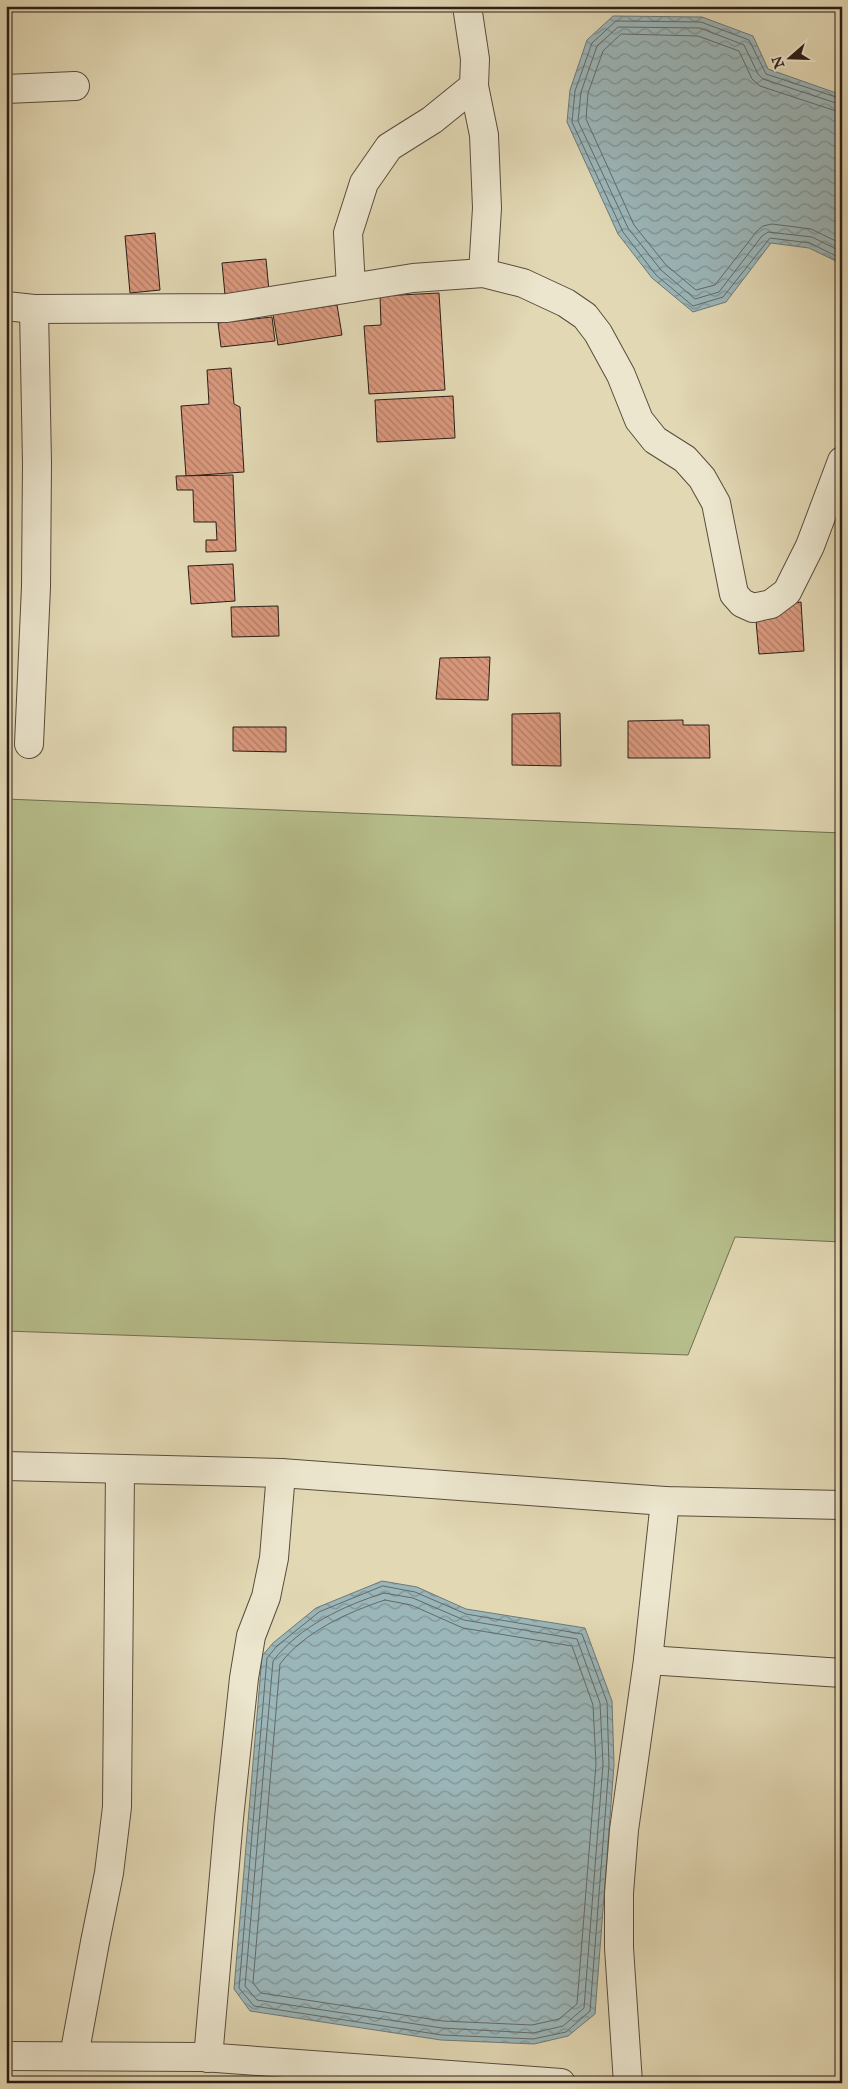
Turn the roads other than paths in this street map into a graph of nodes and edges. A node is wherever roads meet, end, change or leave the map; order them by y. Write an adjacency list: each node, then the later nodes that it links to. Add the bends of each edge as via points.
1 (468, 6): 3 (street, via 475,59)
2 (75, 86): 4 (street)
3 (474, 86): 5 (street, via 484,134 487,208); 6 (street, via 432,120 389,147 364,182 348,233)
4 (6, 89)
5 (483, 273): 6 (street, via 413,278); 9 (street, via 524,283 566,303 584,316 598,333 621,375 639,420 654,440 685,458 702,478 716,503 734,594 742,603 753,608 771,604 787,592 810,546)
6 (351, 288): 8 (street, via 227,308)
7 (6, 306): 8 (street)
8 (34, 309): 10 (street, via 36,568)
9 (842, 462)
10 (29, 744)
11 (6, 1466): 12 (street)
12 (120, 1469): 13 (street); 19 (street, via 117,1808 109,1873)
13 (281, 1473): 14 (street); 20 (street, via 274,1558 266,1597 251,1636 244,1678)
14 (665, 1501): 15 (street); 16 (street)
15 (842, 1505)
16 (648, 1660): 17 (street); 24 (street, via 624,1830 619,1893 619,1948)
17 (842, 1673)
18 (6, 2056): 19 (street)
19 (74, 2056): 20 (street)
20 (208, 2058): 21 (street)
21 (311, 2074): 22 (street)
22 (519, 2081): 23 (street)
23 (561, 2083)
24 (628, 2083)

